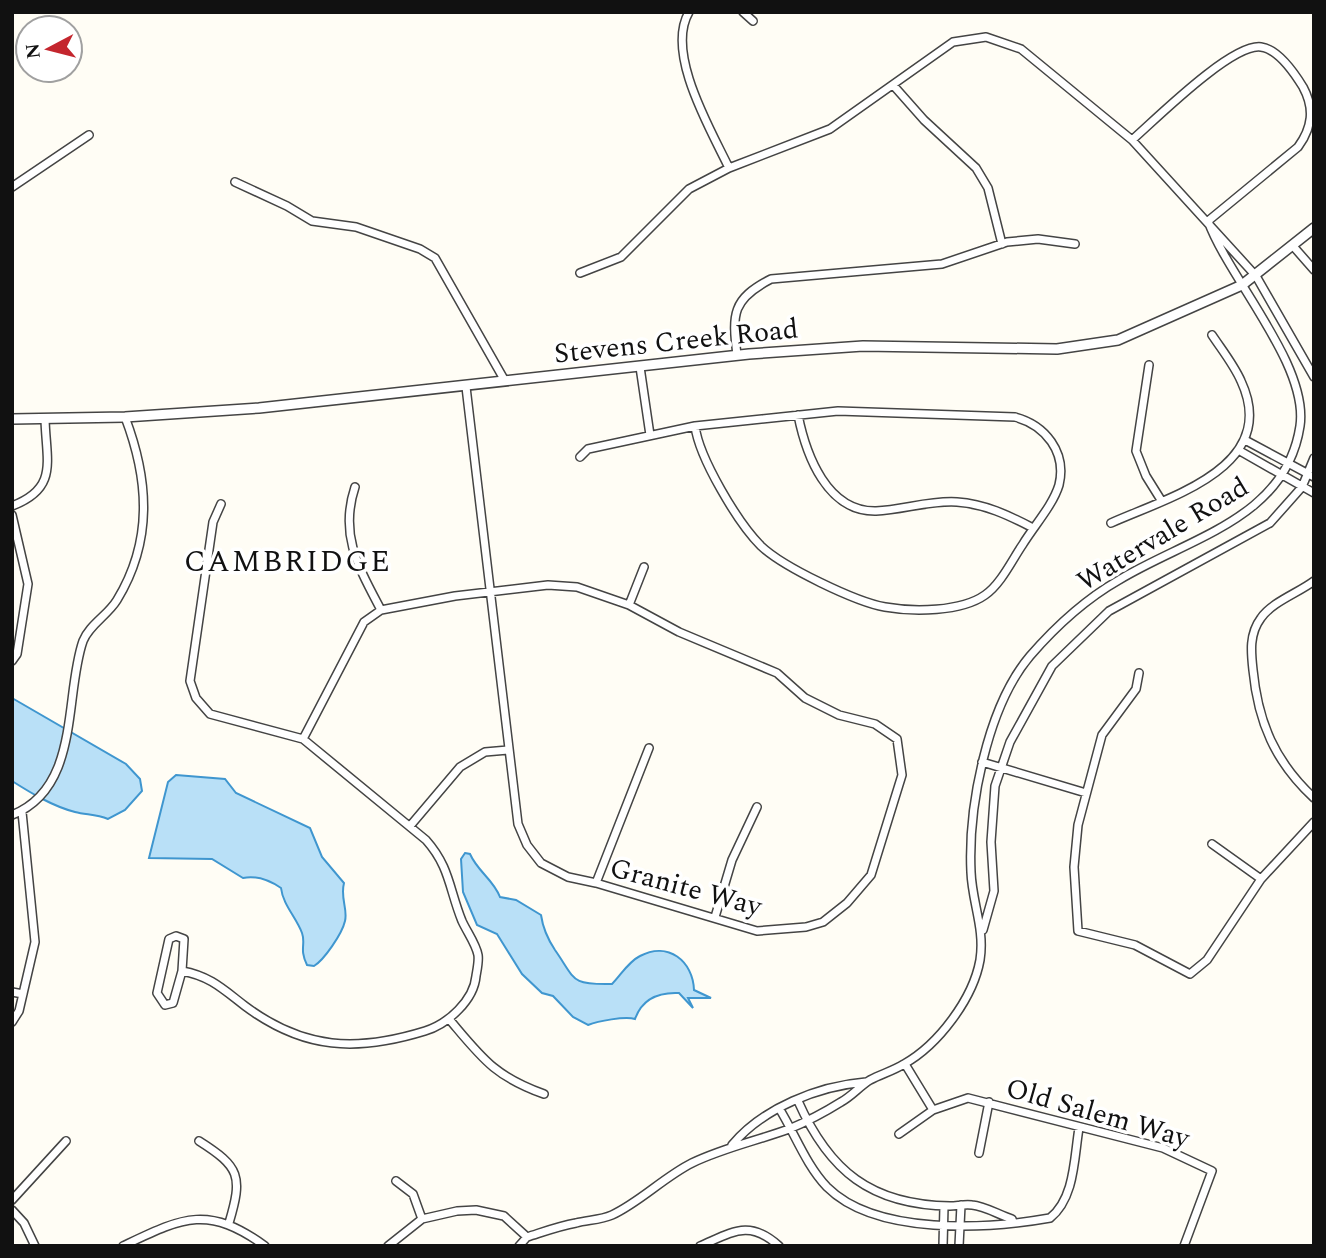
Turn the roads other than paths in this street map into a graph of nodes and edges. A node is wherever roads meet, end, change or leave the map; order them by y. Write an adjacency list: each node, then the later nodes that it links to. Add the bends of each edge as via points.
1 (689, 12): 7 (street, via 682,35 687,70)
2 (743, 12): 3 (street)
3 (753, 21)
4 (893, 85): 6 (street, via 953,42 969,37 995,39 1021,49); 7 (street, via 830,130); 12 (street, via 976,168 988,188)
5 (89, 135): 9 (street)
6 (1132, 140): 10 (street); 10 (street, via 1230,56 1256,47 1274,52 1310,102 1307,135)
7 (729, 167): 18 (street, via 689,189 621,257)
8 (234, 182): 26 (street, via 312,221 355,227 421,248 435,258)
9 (12, 187)
10 (1208, 221): 15 (street); 16 (street, Watervale Road)
11 (1314, 228): 14 (street, Stevens Creek Road)
12 (1002, 244): 13 (street, via 1038,239); 22 (street, via 942,264 771,279 750,291 735,311)
13 (1075, 244)
14 (1293, 246): 17 (street); 19 (street, Stevens Creek Road)
15 (1234, 250): 16 (street); 19 (street)
16 (1224, 256): 20 (street, Watervale Road)
17 (1314, 270)
18 (580, 273)
19 (1256, 276): 20 (street, Stevens Creek Road); 25 (street)
20 (1242, 285): 22 (street, Stevens Creek Road, via 1118,340 1087,346 863,346); 38 (street, Watervale Road, via 1275,341 1300,397 1301,422)
21 (1212, 335): 34 (street, via 1242,382 1250,419)
22 (737, 355): 24 (street, Stevens Creek Road)
23 (1149, 365): 44 (street, via 1136,451)
24 (640, 367): 26 (street, Stevens Creek Road); 33 (street)
25 (1314, 377)
26 (505, 381): 27 (street, Stevens Creek Road)
27 (466, 387): 29 (street, Stevens Creek Road); 53 (street, Granite Way)
28 (798, 415): 32 (street); 49 (street, via 817,473 845,504 878,511 957,502 997,509); 49 (street, via 933,413 1030,421 1052,440 1060,473 1058,486)
29 (125, 417): 31 (street, Stevens Creek Road); 67 (street, via 143,482 142,541 127,584 110,611 84,638 70,726 59,762 43,791)
30 (12, 419): 31 (street, Stevens Creek Road)
31 (45, 419): 46 (street, via 43,487 31,499)
32 (695, 426): 33 (street); 49 (street, via 703,458 762,547 779,560 867,602 904,609 950,606 985,595)
33 (650, 435): 36 (street, via 588,449)
34 (1245, 440): 35 (street); 38 (street)
35 (1240, 451): 40 (street); 44 (street, via 1197,486)
36 (580, 457)
37 (1314, 458): 39 (street, Watervale Road)
38 (1290, 464): 39 (street); 40 (street, Watervale Road)
39 (1311, 475): 42 (street, Watervale Road)
40 (1282, 476): 42 (street); 62 (street, Watervale Road, via 1253,508 1119,579 1065,617 1027,660 1006,695)
41 (355, 487): 55 (street, via 348,529 360,570)
42 (1302, 487): 43 (street); 63 (street, Watervale Road, via 1262,529 1135,595 1086,630 1042,683)
43 (1314, 494)
44 (1161, 500): 48 (street)
45 (221, 504): 59 (street, via 213,522 190,681 196,698 210,714)
46 (12, 506)
47 (12, 515): 50 (street)
48 (1111, 523)
49 (1033, 528)
50 (15, 537): 56 (street, via 28,584)
51 (644, 567): 54 (street)
52 (1314, 581): 65 (street, via 1262,616 1252,637 1263,727 1292,778)
53 (489, 594): 54 (street, Granite Way, via 548,585 577,587); 55 (street); 61 (street, Granite Way)
54 (629, 605): 74 (street, Granite Way, via 679,632 777,673 805,698 839,715 875,724 897,739 902,775 881,849 871,876 847,902 823,922 789,930 757,931)
55 (381, 610): 59 (street, via 364,622)
56 (16, 635): 57 (street, via 17,654)
57 (12, 661)
58 (1139, 673): 64 (street, via 1136,689 1102,735)
59 (303, 739): 70 (street)
60 (649, 748): 73 (street)
61 (508, 750): 70 (street, via 485,752 460,767); 73 (street, Granite Way, via 518,824 527,845 541,863 568,877)
62 (982, 762): 63 (street); 75 (street, Watervale Road, via 971,874)
63 (1001, 767): 64 (street); 75 (street, Watervale Road, via 993,807 994,891)
64 (1086, 793): 72 (street, via 1074,845 1078,932 1135,945 1190,974 1207,960)
65 (1314, 798)
66 (757, 807): 74 (street, via 732,860)
67 (22, 812): 68 (street); 78 (street, via 35,942)
68 (12, 816)
69 (1314, 822): 72 (street)
70 (410, 826): 79 (street, via 442,859 478,955 475,987)
71 (1212, 844): 72 (street)
72 (1261, 879)
73 (596, 883): 74 (street, Granite Way)
74 (715, 917)
75 (982, 934): 81 (street, Watervale Road, via 979,962 951,1018 936,1038)
76 (182, 971): 76 (street, via 184,939 176,936 169,939 157,993 165,1005 173,1003); 79 (street, via 220,984 263,1018 320,1043 351,1046 396,1041)
77 (12, 992): 78 (street)
78 (23, 995): 80 (street)
79 (449, 1019): 83 (street, via 491,1069)
80 (12, 1022)
81 (905, 1064): 82 (street, Watervale Road); 87 (street)
82 (867, 1082): 84 (street, Watervale Road, via 844,1084); 88 (street, Watervale Road, via 844,1101)
83 (544, 1094)
84 (798, 1101): 86 (street, Watervale Road); 88 (street)
85 (989, 1102): 87 (street, Old Salem Way, via 968,1098); 90 (street, Old Salem Way); 95 (street)
86 (779, 1108): 89 (street); 94 (street, Watervale Road, via 747,1127)
87 (933, 1110): 91 (street, Old Salem Way)
88 (807, 1120): 89 (street, Watervale Road); 99 (street, via 825,1152 854,1181 887,1196)
89 (791, 1128): 94 (street, Watervale Road); 104 (street, via 815,1172 849,1202 894,1218)
90 (1079, 1128): 102 (street, via 1068,1197 1060,1210 1050,1218); 116 (street, Old Salem Way, via 1163,1147 1212,1171)
91 (899, 1134)
92 (66, 1141): 97 (street)
93 (199, 1141): 103 (street, via 229,1161 239,1182)
94 (732, 1146): 106 (street, Watervale Road, via 689,1164 611,1215)
95 (979, 1153)
96 (396, 1181): 101 (street, via 413,1194)
97 (12, 1200)
98 (961, 1205): 99 (street); 102 (street); 105 (street)
99 (944, 1206): 104 (street)
100 (12, 1210): 107 (street)
101 (422, 1219): 106 (street, via 476,1210 504,1216); 110 (street)
102 (1016, 1220): 105 (street)
103 (229, 1223): 108 (street, via 178,1220); 109 (street)
104 (944, 1227): 105 (street); 114 (street)
105 (960, 1227): 115 (street)
106 (527, 1237): 111 (street)
107 (35, 1246)
108 (123, 1246)
109 (265, 1246)
110 (388, 1246)
111 (519, 1246)
112 (701, 1246): 113 (street, via 739,1229 765,1233)
113 (779, 1246)
114 (943, 1246)
115 (959, 1246)
116 (1184, 1246)

